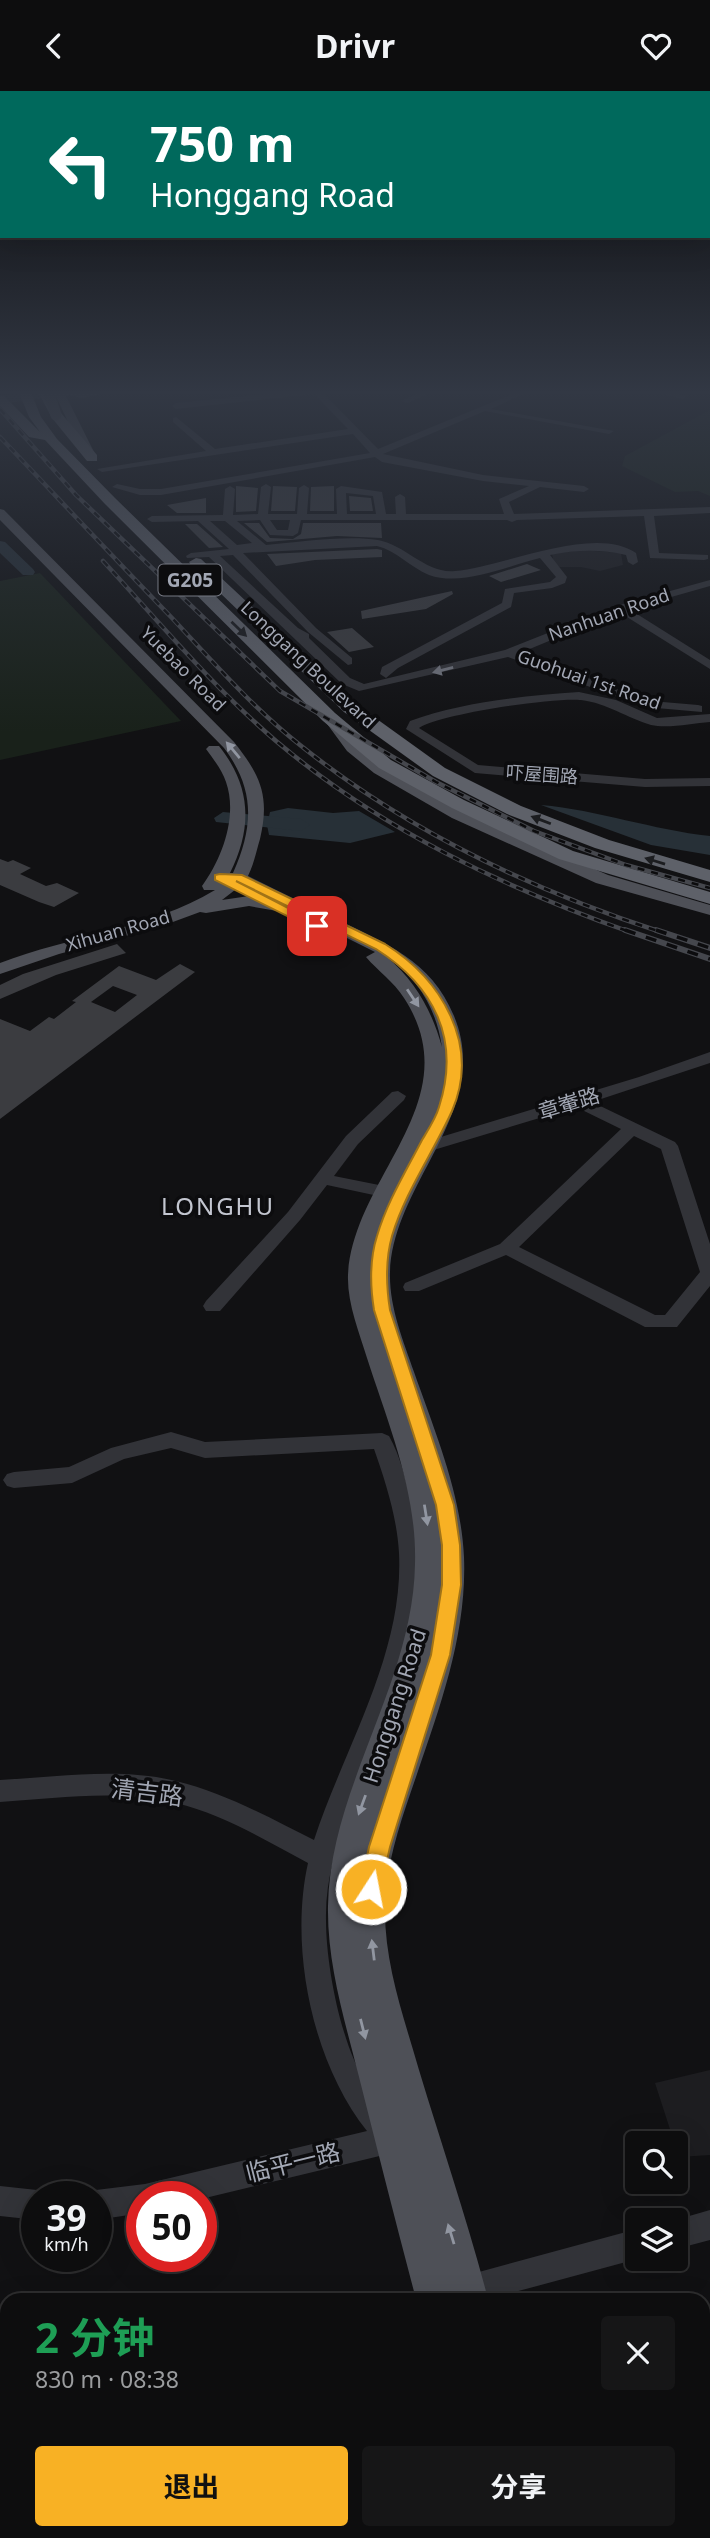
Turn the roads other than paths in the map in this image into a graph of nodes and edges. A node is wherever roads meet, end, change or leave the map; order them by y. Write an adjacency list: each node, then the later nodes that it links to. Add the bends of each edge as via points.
1 (115, 504): 45 (highway, Longgang Boulevard / G205, one-way to 45)
2 (135, 504): 23 (highway, Longgang Boulevard / G205)
3 (229, 504): 21 (street)
4 (264, 504): 18 (street)
5 (301, 504): 19 (street)
6 (342, 504): 14 (street)
7 (379, 504): 16 (street)
8 (400, 504): 17 (street)
9 (505, 504): 22 (street)
10 (710, 510): 12 (street)
11 (0, 513): 53 (main road, Yuebao Road, one-way to 11, via 252,837 258,801 253,779 229,745)
12 (649, 513): 22 (street); 31 (street, via 654,556)
13 (320, 516): 14 (street); 19 (street); 26 (street)
14 (342, 516): 15 (street)
15 (357, 516): 16 (street); 25 (street)
16 (381, 516): 17 (street)
17 (401, 516): 22 (street)
18 (263, 517): 19 (street); 19 (street, via 278,535 293,533); 21 (street)
19 (299, 517)
20 (200, 518): 21 (street); 21 (street, via 235,548 261,545); 23 (street)
21 (228, 518)
22 (512, 519)
23 (152, 520): 27 (highway, Longgang Boulevard / G205)
24 (0, 525): 53 (main road, Yuebao Road, via 174,701 222,759 239,797 227,863)
25 (357, 537)
26 (318, 539)
27 (181, 547): 30 (street); 34 (highway, Longgang Boulevard / G205)
28 (235, 551): 29 (street, via 376,543 399,550 438,575 471,573); 30 (street); 40 (street)
29 (542, 553): 32 (street, via 572,547 621,549 631,552); 43 (street, via 561,581 509,591 507,605 446,635)
30 (212, 554): 33 (street)
31 (704, 557)
32 (633, 562)
33 (230, 571): 34 (street); 37 (street)
34 (209, 574): 48 (highway, Longgang Boulevard / G205, via 350,708)
35 (710, 583): 36 (street, Nanhuan Road)
36 (620, 608): 38 (street, Nanhuan Road); 39 (street, via 638,614); 42 (street)
37 (294, 630): 38 (street, Nanhuan Road, one-way to 37, via 363,688 346,681); 43 (street, via 316,642 351,673)
38 (509, 653): 44 (street, Guohuai 1st Road, via 649,704)
39 (710, 659)
40 (348, 661)
41 (425, 661): 43 (street)
42 (710, 665)
43 (386, 674)
44 (710, 709)
45 (329, 717): 51 (highway, Longgang Boulevard / G205, via 385,764); 51 (main road, Longgang Boulevard, via 352,748 379,770 458,815)
46 (710, 718): 47 (street, 吓屋围路, via 655,722 612,703 579,696 536,699 414,724 412,729)
47 (443, 750): 48 (street); 49 (street, 吓屋围路, via 466,767 485,771 646,783)
48 (417, 758): 50 (highway, Longgang Boulevard / G205)
49 (710, 782)
50 (481, 795): 52 (highway, G205, one-way to 50, via 602,844)
51 (519, 838): 54 (highway, Longgang Boulevard / G205); 56 (main road, Longgang Boulevard, via 622,886)
52 (710, 876)
53 (230, 880): 55 (main road, Honggang Road); 57 (main road, Xihuan Road, via 203,903); 58 (main road, Xihuan Road, via 159,912); 64 (main road, Honggang Road, via 387,950 413,969 432,992 447,1022 455,1065 446,1108)
54 (710, 898)
55 (277, 906): 57 (main road, via 241,901); 66 (main road, Honggang Road, one-way to 66, via 382,962 410,993 428,1025 438,1068 434,1093 426,1117)
56 (710, 911)
57 (166, 918): 59 (main road, Xihuan Road)
58 (0, 960)
59 (0, 969)
60 (710, 1057): 62 (street, 章輋路)
61 (398, 1096): 65 (street, via 352,1140)
62 (576, 1101): 63 (street); 64 (street, 章輋路)
63 (632, 1128): 67 (street); 67 (street, via 668,1146 710,1273 670,1322 652,1322)
64 (427, 1147): 81 (main road, Honggang Road, one-way to 64, via 380,1990 370,1912 379,1847 440,1655 452,1585 445,1505 385,1322 378,1287 387,1226)
65 (322, 1179): 66 (street); 69 (street)
66 (383, 1191): 73 (main road, Honggang Road, one-way to 73, via 366,1235 359,1280 365,1314 423,1497 429,1575 416,1654 350,1846 344,1916 349,1969)
67 (507, 1248): 68 (street)
68 (412, 1287)
69 (213, 1306)
70 (14, 1480): 72 (street, via 72,1475 118,1453 171,1440 205,1450 382,1441 407,1526 409,1591 390,1670 338,1805)
71 (0, 1791): 72 (street, 清吉路, via 120,1787 174,1792 237,1816)
72 (323, 1858): 73 (street, via 313,1903 322,1986 355,2092)
73 (392, 2139): 74 (street, 临平一路); 80 (main road, Honggang Road)
74 (215, 2181)
75 (0, 2201): 76 (street)
76 (21, 2203)
77 (710, 2225): 78 (street)
78 (688, 2231)
79 (625, 2248): 82 (street)
80 (433, 2293)
81 (468, 2293)
82 (476, 2293)

